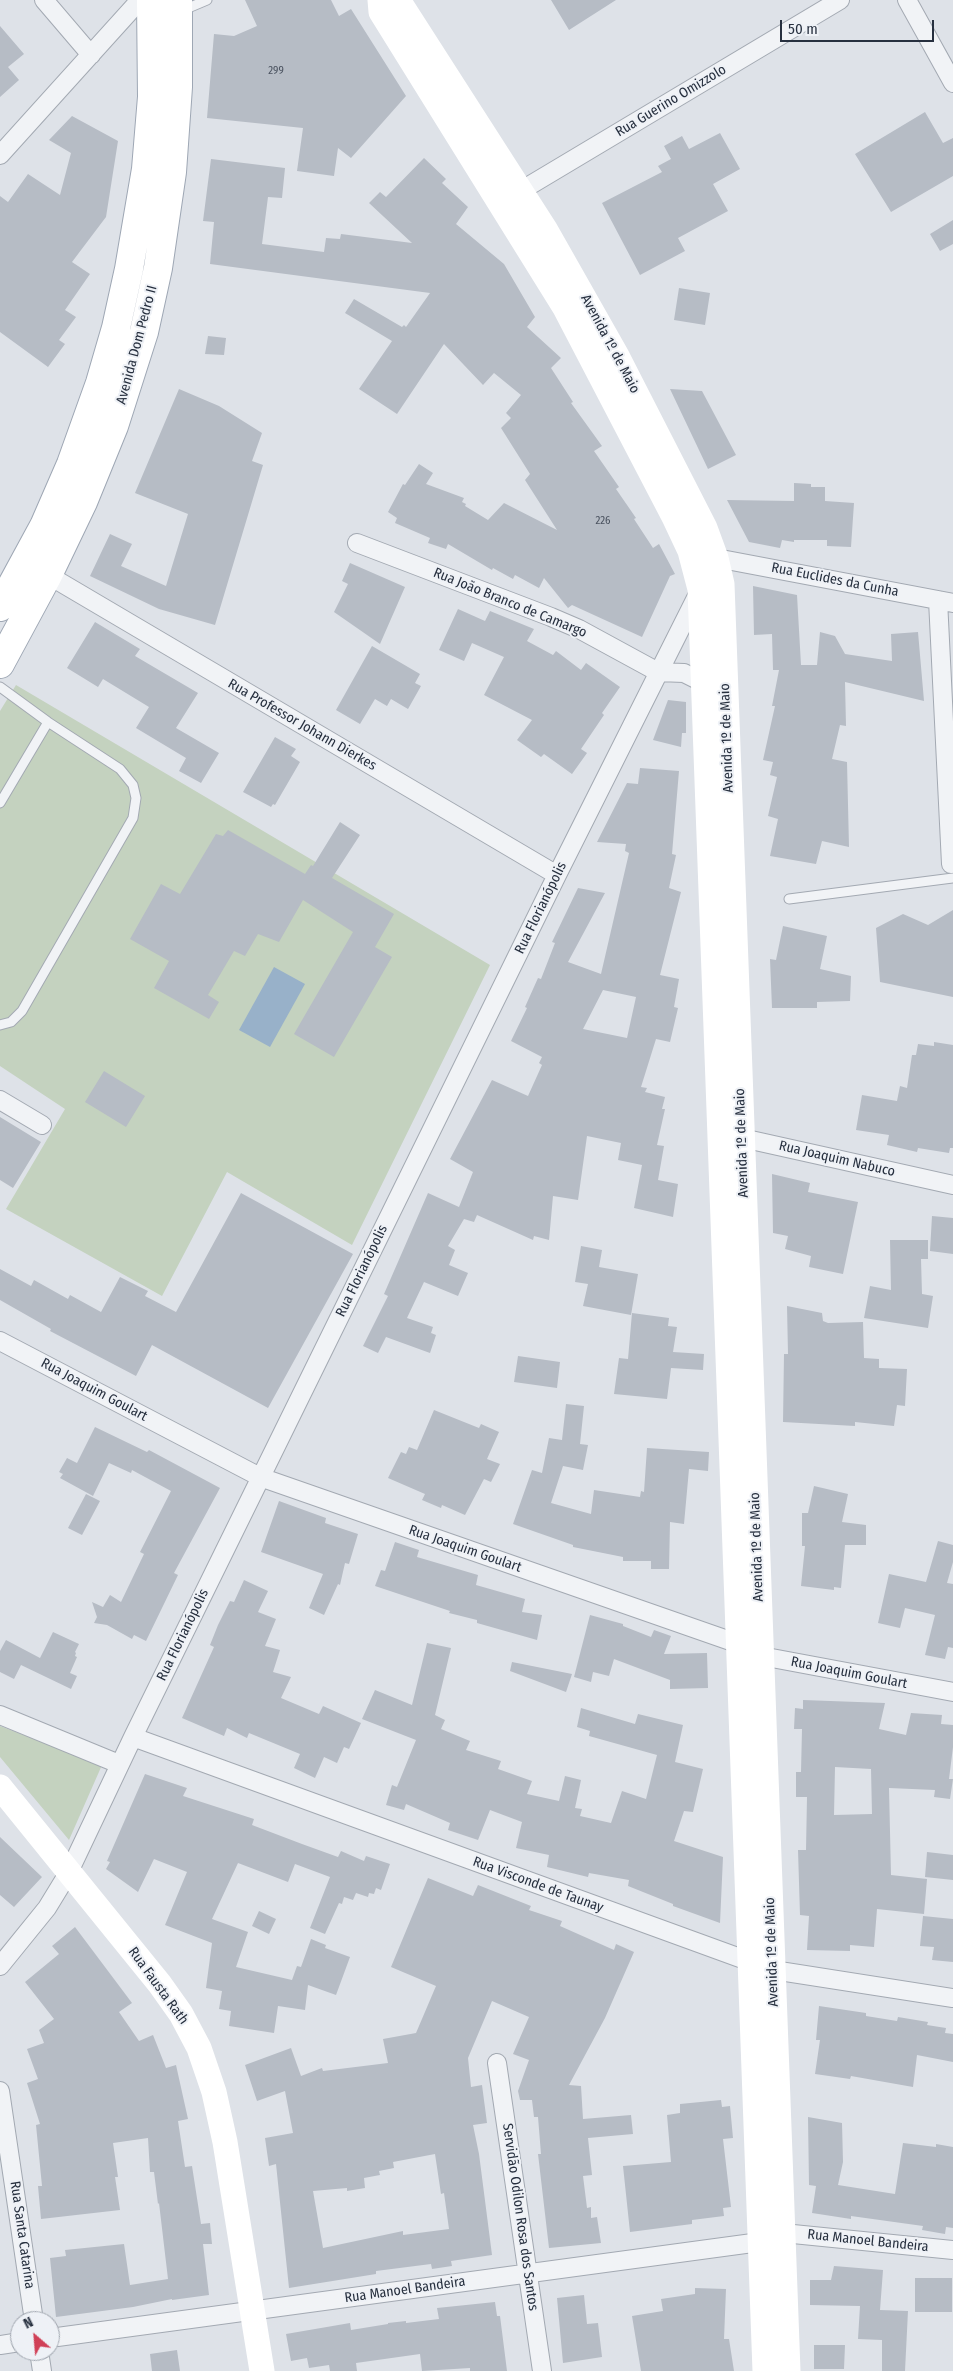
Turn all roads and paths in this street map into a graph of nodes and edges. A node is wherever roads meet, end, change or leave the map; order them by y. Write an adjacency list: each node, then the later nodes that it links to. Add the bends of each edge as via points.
1 (44, 0): 10 (street)
2 (140, 0): 10 (street)
3 (151, 0): 20 (main road, Avenida Dom Pedro II, via 152,97 146,169 116,328 71,464 44,526)
4 (207, 0): 9 (lane)
5 (380, 0): 13 (main road, Avenida 1º de Maio, via 382,12)
6 (398, 0): 13 (main road, Avenida 1º de Maio)
7 (840, 0): 13 (street, Rua Guerino Omizzolo)
8 (907, 0): 11 (street)
9 (178, 6): 17 (main road, Avenida Dom Pedro II, via 178,87 172,172 160,258 144,332 96,474)
10 (91, 55): 12 (street)
11 (953, 83)
12 (0, 155)
13 (511, 197): 14 (main road, Avenida 1º de Maio, via 546,276)
14 (607, 362): 16 (main road, Avenida 1º de Maio, via 705,528); 18 (main road, Avenida 1º de Maio, via 696,568)
15 (357, 543): 22 (street, Rua João Branco de Camargo, via 579,629)
16 (716, 558): 18 (main road); 19 (street, Rua Euclides da Cunha); 33 (main road, Avenida 1º de Maio, via 722,584)
17 (48, 575): 21 (main road, Avenida Dom Pedro II); 28 (street, Rua Professor Johann Dierkes)
18 (700, 589): 22 (street, Rua Florianópolis); 23 (main road, Avenida 1º de Maio)
19 (945, 602): 27 (street)
20 (0, 607)
21 (0, 664)
22 (658, 672): 23 (street, via 684,673); 28 (street, Rua Florianópolis)
23 (704, 683): 33 (main road, Avenida 1º de Maio)
24 (0, 687): 25 (lane)
25 (48, 722): 26 (lane); 30 (lane, via 120,769 133,785 136,798 133,818 22,1011 11,1022)
26 (0, 803)
27 (952, 873): 29 (lane)
28 (557, 875): 36 (street, Rua Florianópolis)
29 (789, 899)
30 (0, 1025)
31 (0, 1100): 32 (street)
32 (42, 1125)
33 (731, 1135): 34 (street, Rua Joaquim Nabuco); 37 (main road, Avenida 1º de Maio); 38 (main road, Avenida 1º de Maio)
34 (953, 1184)
35 (0, 1340): 36 (street, Rua Joaquim Goulart)
36 (260, 1478): 37 (street, Rua Joaquim Goulart); 41 (street, Rua Florianópolis)
37 (739, 1644): 38 (street, Rua Joaquim Goulart); 45 (main road, Avenida 1º de Maio)
38 (761, 1656): 39 (street, Rua Joaquim Goulart); 47 (main road, Avenida 1º de Maio)
39 (953, 1692)
40 (0, 1715): 42 (street)
41 (133, 1736): 42 (street, Rua Florianópolis); 45 (street, Rua Visconde de Taunay)
42 (119, 1764): 44 (street, Rua Florianópolis)
43 (0, 1787): 44 (main road, Rua Fausta Rath)
44 (69, 1872): 46 (street, Rua Florianópolis, via 47,1908); 55 (main road, Rua Fausta Rath, via 159,1983 199,2048 214,2092 225,2142)
45 (750, 1962): 47 (street, Rua Visconde de Taunay); 51 (main road, Avenida 1º de Maio)
46 (0, 1966)
47 (773, 1970): 48 (street, Rua Visconde de Taunay); 51 (main road, Avenida 1º de Maio)
48 (953, 1998)
49 (497, 2063): 53 (street, Servidão Odilon Rosa dos Santos)
50 (0, 2090): 54 (street, Rua Santa Catarina)
51 (771, 2237): 52 (street, Rua Manoel Bandeira); 53 (street, Rua Manoel Bandeira); 59 (main road, Avenida 1º de Maio); 60 (main road, Avenida 1º de Maio)
52 (953, 2250)
53 (528, 2273): 55 (street, Rua Manoel Bandeira); 58 (street, Servidão Odilon Rosa dos Santos)
54 (33, 2311)
55 (252, 2311): 56 (street, Rua Manoel Bandeira); 57 (main road, Rua Fausta Rath)
56 (60, 2337)
57 (262, 2371)
58 (542, 2371)
59 (765, 2371)
60 (788, 2371)

